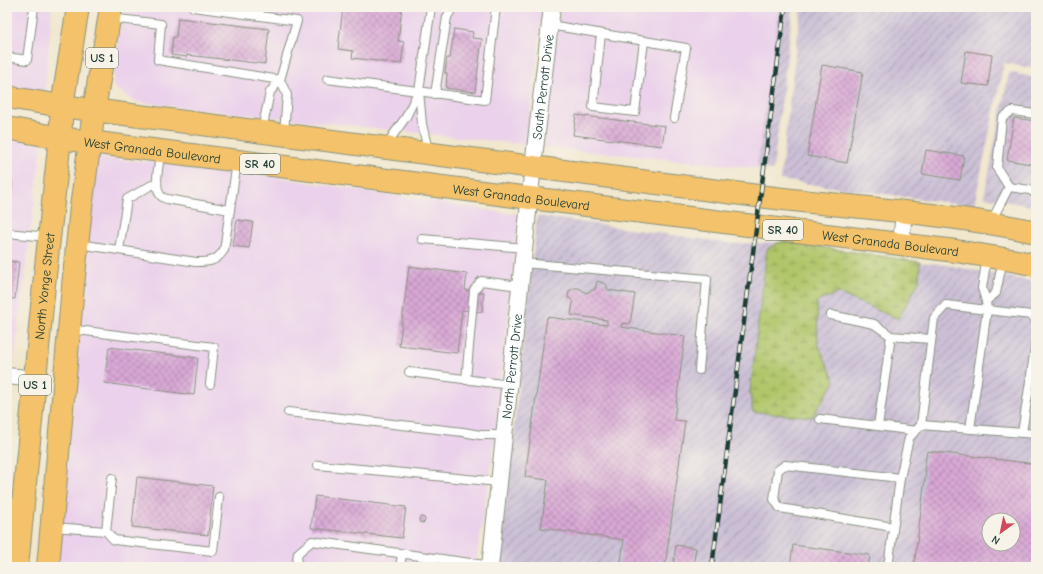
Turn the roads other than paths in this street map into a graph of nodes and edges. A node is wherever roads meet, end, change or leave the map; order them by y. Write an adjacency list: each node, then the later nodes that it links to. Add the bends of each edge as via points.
1 (34, 7): 14 (lane, via 27,60)
2 (78, 7): 20 (main road, North Yonge Street / US 1)
3 (193, 7): 10 (lane)
4 (260, 7): 10 (lane)
5 (431, 7): 17 (lane)
6 (453, 7): 18 (lane, via 447,17)
7 (496, 7): 18 (lane, via 484,100)
8 (552, 7): 11 (street, South Perrott Drive)
9 (110, 12): 16 (lane, via 161,24 158,60); 21 (main road, US 1)
10 (259, 16): 16 (lane, via 297,21)
11 (550, 25): 12 (lane); 33 (street, South Perrott Drive)
12 (601, 34): 13 (lane); 13 (lane, via 593,107 635,112)
13 (644, 40): 23 (lane, via 686,48)
14 (7, 56)
15 (327, 79): 17 (lane)
16 (280, 80): 25 (lane, via 270,92); 26 (lane, via 287,96)
17 (419, 91): 18 (lane); 29 (lane, via 406,117); 31 (lane)
18 (435, 94)
19 (7, 97): 20 (main road, SR 40)
20 (62, 106): 21 (main road, SR 40); 27 (main road, North Yonge Street / US 1)
21 (94, 110): 25 (main road, SR 40); 28 (main road, US 1)
22 (1036, 114): 36 (lane, via 1012,111 1002,118 997,168)
23 (674, 118)
24 (7, 128): 27 (main road, West Granada Boulevard / SR 40)
25 (262, 131): 26 (main road, SR 40)
26 (284, 134): 29 (main road, SR 40)
27 (60, 138): 28 (main road, West Granada Boulevard / SR 40); 45 (main road, North Yonge Street / US 1)
28 (90, 142): 30 (main road, West Granada Boulevard / SR 40); 47 (main road, US 1)
29 (384, 147): 31 (main road, SR 40)
30 (161, 151): 32 (main road, West Granada Boulevard / SR 40); 35 (lane)
31 (428, 153): 33 (main road, SR 40)
32 (237, 161): 39 (main road, West Granada Boulevard / SR 40); 40 (lane)
33 (533, 166): 39 (street, North Perrott Drive); 41 (main road, SR 40, via 761,196)
34 (7, 181): 37 (lane)
35 (157, 182): 40 (lane, via 158,191 167,199); 49 (lane, via 127,199)
36 (1009, 187): 38 (lane, via 1030,190); 42 (lane)
37 (7, 194)
38 (1036, 194)
39 (530, 198): 48 (main road, West Granada Boulevard / SR 40); 50 (street, North Perrott Drive)
40 (230, 210): 49 (lane, via 224,250 209,262)
41 (904, 211): 42 (main road, SR 40); 48 (street)
42 (990, 223): 43 (main road, SR 40)
43 (1036, 232)
44 (7, 233): 45 (lane)
45 (49, 237): 65 (main road, North Yonge Street / US 1)
46 (422, 239): 50 (lane)
47 (77, 244): 49 (lane); 58 (main road, US 1)
48 (901, 244): 51 (main road, West Granada Boulevard / SR 40)
49 (119, 250)
50 (524, 256): 53 (street, North Perrott Drive); 62 (lane, via 707,279)
51 (995, 258): 52 (main road, West Granada Boulevard / SR 40); 54 (lane, via 982,288); 54 (lane, via 996,293)
52 (1036, 265)
53 (520, 286): 66 (lane, via 481,281 474,290); 68 (street, North Perrott Drive)
54 (986, 301): 55 (lane)
55 (986, 310): 57 (lane, via 1032,315); 60 (lane, via 946,305 934,318); 73 (lane)
56 (831, 315): 59 (lane, via 874,324)
57 (1036, 322)
58 (69, 329): 67 (lane, via 214,347); 82 (main road, US 1)
59 (891, 336): 60 (lane); 71 (lane)
60 (931, 339): 72 (lane)
61 (1036, 342): 74 (lane)
62 (700, 370)
63 (409, 372): 66 (lane)
64 (7, 376): 65 (street)
65 (35, 379): 86 (main road, North Yonge Street / US 1)
66 (466, 380): 68 (lane)
67 (210, 384)
68 (510, 385): 76 (street, North Perrott Drive)
69 (288, 412): 76 (lane, via 480,435)
70 (820, 419): 71 (lane)
71 (878, 426): 72 (lane)
72 (919, 428): 73 (lane); 79 (lane, via 909,438)
73 (970, 429): 74 (lane)
74 (1022, 433): 75 (lane)
75 (1036, 434)
76 (504, 435): 80 (street, North Perrott Drive)
77 (318, 465): 80 (lane)
78 (112, 478): 84 (lane)
79 (900, 478): 83 (lane); 83 (lane, via 785,465 778,470 774,499 780,508)
80 (499, 482): 90 (street, North Perrott Drive)
81 (219, 497): 84 (lane, via 213,551 114,540)
82 (52, 527): 84 (lane); 87 (main road, US 1)
83 (893, 528): 91 (lane)
84 (106, 531)
85 (402, 554): 88 (lane, via 312,541 298,553); 89 (lane); 90 (lane)
86 (17, 567)
87 (48, 567)
88 (296, 567)
89 (400, 567)
90 (493, 567)
91 (888, 567)

